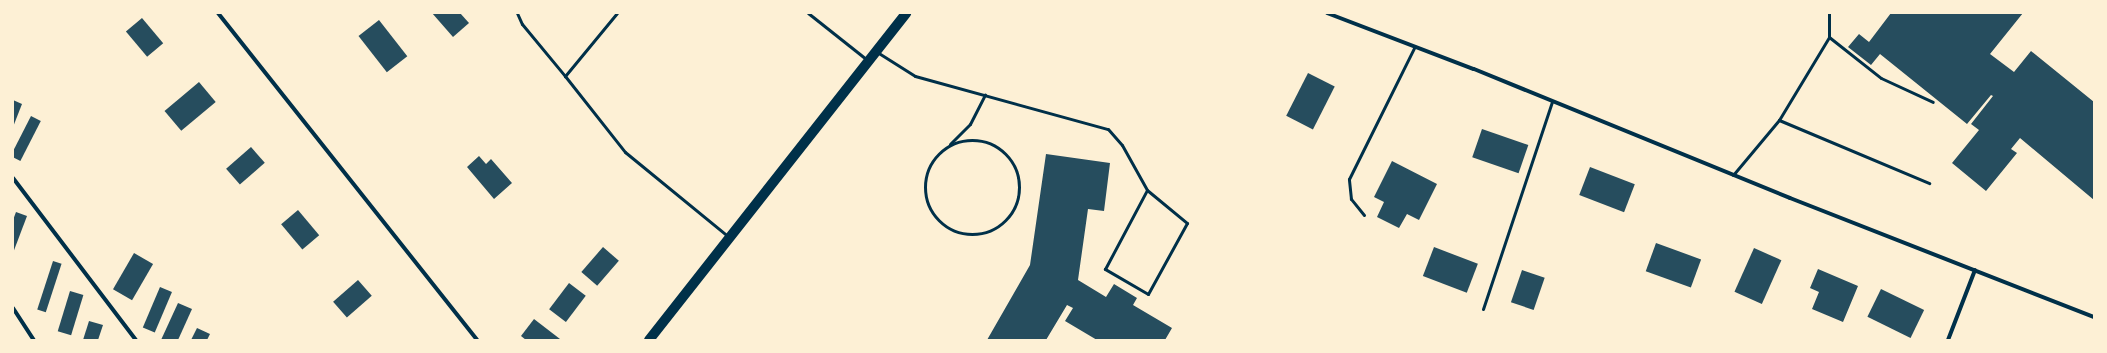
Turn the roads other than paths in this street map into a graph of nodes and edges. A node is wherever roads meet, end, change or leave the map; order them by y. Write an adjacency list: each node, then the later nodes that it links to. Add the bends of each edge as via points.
1 (218, 13): 30 (street)
2 (517, 13): 12 (lane, via 522,24)
3 (617, 13): 12 (lane)
4 (808, 13): 11 (lane)
5 (906, 13): 10 (main road)
6 (1327, 13): 9 (street)
7 (1829, 13): 8 (lane)
8 (1829, 37): 15 (lane, via 1880,78); 16 (lane)
9 (1415, 46): 14 (street); 22 (lane, via 1349,179 1351,199)
10 (876, 51): 11 (main road); 13 (lane, via 914,76)
11 (868, 61): 23 (main road)
12 (565, 76): 23 (lane, via 624,152)
13 (985, 95): 17 (lane, via 970,124); 21 (lane, via 1108,129 1122,145)
14 (1552, 101): 18 (street); 26 (lane)
15 (1933, 102)
16 (1779, 120): 18 (lane); 20 (lane)
17 (949, 146): 17 (lane, via 937,156 928,169 926,201 945,227 960,234 976,235 991,232 1004,224 1014,212 1020,182 1016,167 1007,154 994,145 980,140 964,140)
18 (1733, 175): 24 (street)
19 (13, 178): 29 (street)
20 (1929, 183)
21 (1146, 190): 21 (lane, via 1105,269 1148,294 1187,223)
22 (1364, 215)
23 (729, 237): 31 (main road)
24 (1975, 270): 27 (street); 32 (street)
25 (13, 308): 28 (street)
26 (1483, 309)
27 (2094, 317)
28 (34, 340)
29 (136, 340)
30 (477, 340)
31 (649, 340)
32 (1948, 340)

